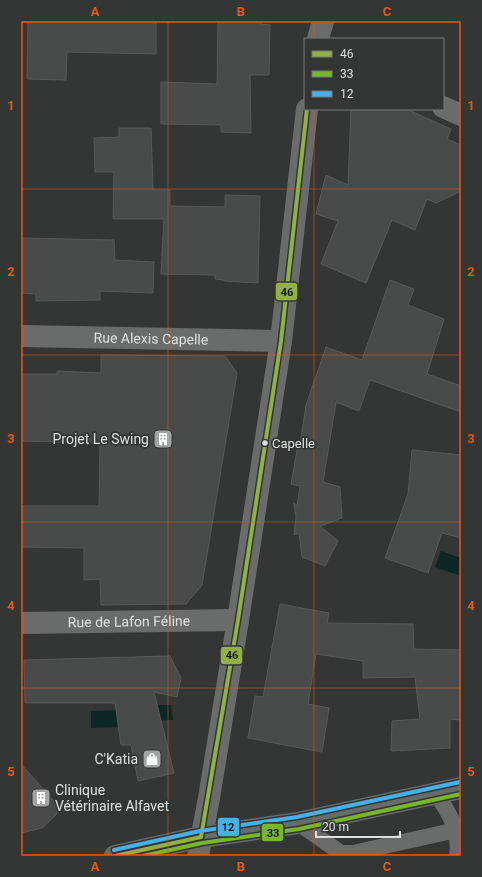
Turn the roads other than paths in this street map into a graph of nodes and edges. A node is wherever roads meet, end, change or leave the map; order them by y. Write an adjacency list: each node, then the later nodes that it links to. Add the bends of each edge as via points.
1 (323, 21): 2 (street)
2 (318, 38)
3 (444, 107): 5 (street)
4 (307, 110): 7 (street)
5 (461, 115)
6 (21, 336): 7 (street, Rue Alexis Capelle)
7 (281, 341): 8 (street)
8 (238, 620): 9 (street, Rue de Lafon Féline); 14 (street)
9 (21, 623)
10 (461, 788): 11 (street)
11 (436, 794): 12 (street); 13 (lane)
12 (298, 823): 13 (lane, via 341,853 353,853); 14 (street)
13 (458, 830): 16 (lane)
14 (200, 846): 15 (street)
15 (115, 856)
16 (457, 856)

